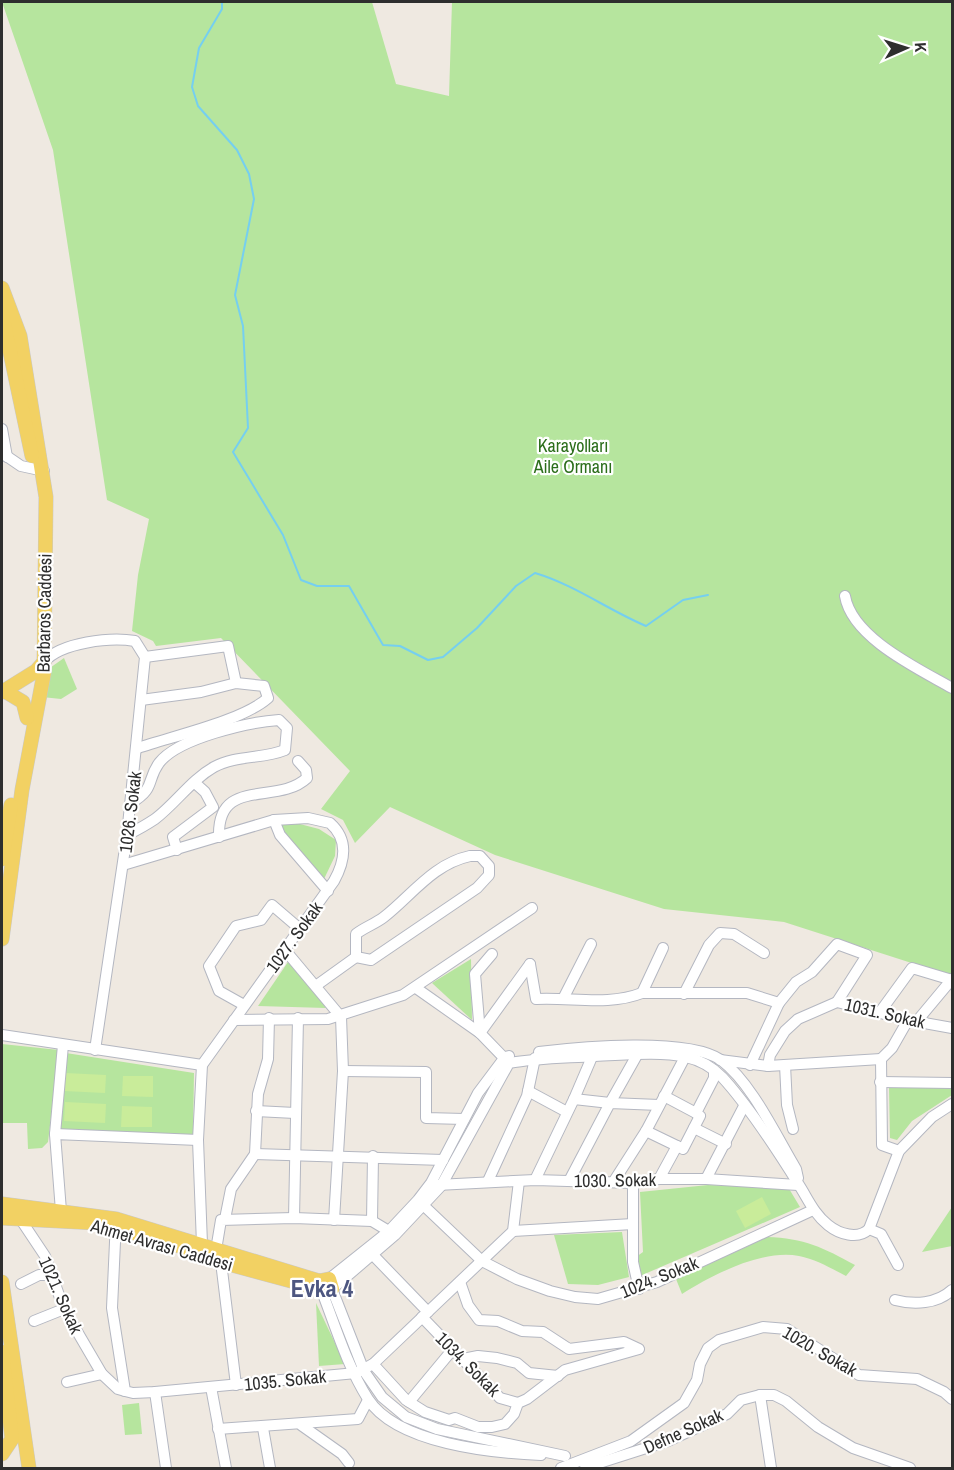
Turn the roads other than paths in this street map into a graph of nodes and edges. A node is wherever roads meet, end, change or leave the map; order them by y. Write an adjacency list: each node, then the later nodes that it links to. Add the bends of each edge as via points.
1 (2, 288): 5 (main road, Barbaros Caddesi, via 20,336)
2 (3, 322): 5 (main road, Barbaros Caddesi)
3 (2, 429): 4 (street)
4 (4, 455): 5 (street, via 21,466)
5 (39, 470): 7 (main road, Barbaros Caddesi); 10 (main road, Barbaros Caddesi)
6 (845, 596): 12 (street, via 852,614 874,641)
7 (45, 633): 8 (street, via 52,646); 10 (main road, Barbaros Caddesi)
8 (67, 649): 9 (street, via 100,640 124,639 135,641); 10 (street)
9 (145, 657): 11 (street, via 228,646); 14 (street, 1026. Sokak)
10 (40, 672): 13 (main road); 15 (main road, Barbaros Caddesi); 29 (main road, Barbaros Caddesi)
11 (236, 683): 14 (street); 16 (street, via 264,686 268,698 229,718)
12 (952, 688)
13 (4, 693): 15 (main road, via 23,702)
14 (141, 700): 16 (street, 1026. Sokak)
15 (27, 718): 24 (main road, Barbaros Caddesi)
16 (138, 748): 19 (street, 1026. Sokak)
17 (298, 761): 22 (street, via 307,778 286,790 237,799 227,806 220,820)
18 (195, 783): 19 (street, via 227,761 285,750 287,728 279,720 254,722 219,731 169,753 158,764 145,794); 21 (street, via 157,818); 23 (street, via 213,807 173,837)
19 (131, 803): 21 (street, 1026. Sokak)
20 (274, 820): 22 (street, 1027. Sokak); 26 (street, via 280,835); 26 (street, 1027. Sokak, via 308,818 336,828 343,840 344,856)
21 (127, 835): 25 (street, 1026. Sokak)
22 (219, 837): 23 (street, 1027. Sokak)
23 (177, 850): 25 (street, 1027. Sokak)
24 (2, 859)
25 (123, 865): 55 (street, 1026. Sokak)
26 (328, 891): 28 (street, 1027. Sokak)
27 (532, 908): 38 (street)
28 (300, 929): 32 (street, 1027. Sokak); 44 (street, via 272,905 261,920 236,926 209,966 219,991)
29 (2, 939)
30 (591, 944): 41 (street)
31 (663, 948): 39 (street)
32 (285, 950): 37 (street); 44 (street, 1027. Sokak)
33 (764, 953): 40 (street, via 734,934 720,933)
34 (492, 954): 52 (street, via 475,974)
35 (356, 957): 35 (street, via 356,934 381,919 434,872 457,859 485,859 489,875 477,888 371,960); 37 (street)
36 (952, 980): 45 (street, via 912,968); 50 (street)
37 (317, 985): 46 (street)
38 (416, 988): 46 (street); 52 (street)
39 (642, 993): 40 (street); 41 (street, via 626,999)
40 (684, 994): 43 (street, via 747,993)
41 (564, 997): 52 (street, via 536,999 530,964)
42 (837, 1002): 43 (street, via 867,955 837,944); 45 (street, 1031. Sokak); 67 (street, 1031. Sokak, via 798,1019 785,1031 770,1055)
43 (779, 1003): 65 (street)
44 (244, 1005): 49 (street, 1027. Sokak)
45 (880, 1012): 50 (street, 1031. Sokak)
46 (341, 1017): 48 (street); 68 (street)
47 (268, 1018): 48 (street); 49 (street); 78 (street, via 268,1059)
48 (298, 1018): 80 (street)
49 (234, 1020): 64 (street, 1027. Sokak)
50 (912, 1021): 51 (street, 1031. Sokak); 60 (street)
51 (952, 1028)
52 (480, 1034): 61 (street)
53 (2, 1035): 54 (street)
54 (63, 1045): 55 (street); 86 (street)
55 (94, 1050): 64 (street)
56 (637, 1055): 57 (street); 58 (street); 75 (street)
57 (592, 1057): 59 (street); 73 (street)
58 (685, 1057): 63 (street); 74 (street)
59 (535, 1058): 61 (street); 72 (street)
60 (881, 1059): 66 (street); 70 (street)
61 (507, 1060): 62 (street, via 555,1050 635,1046 690,1048); 82 (street, via 478,1093); 104 (street)
62 (720, 1060): 63 (street); 65 (street); 105 (street, via 731,1069 766,1118 796,1169)
63 (704, 1063): 69 (street)
64 (202, 1065): 87 (street)
65 (750, 1065): 67 (street)
66 (785, 1065): 67 (street); 84 (street)
67 (768, 1066)
68 (343, 1071): 82 (street, via 426,1072 426,1118); 94 (street)
69 (714, 1071): 77 (street); 81 (street)
70 (880, 1082): 71 (street); 90 (street, via 882,1145)
71 (952, 1083)
72 (528, 1091): 79 (street); 99 (street)
73 (574, 1099): 75 (street); 79 (street)
74 (662, 1101): 75 (street); 81 (street); 85 (street)
75 (610, 1103): 101 (street)
76 (952, 1104): 90 (street, via 932,1117)
77 (744, 1106): 88 (street); 105 (street)
78 (256, 1111): 80 (street); 91 (street)
79 (567, 1112): 98 (street)
80 (295, 1113): 92 (street)
81 (696, 1113): 83 (street, via 700,1116)
82 (465, 1119): 95 (street)
83 (694, 1128): 88 (street); 89 (street, via 683,1149)
84 (793, 1129)
85 (646, 1131): 89 (street); 102 (street)
86 (55, 1134): 87 (street); 109 (street)
87 (198, 1140): 121 (street)
88 (726, 1144): 97 (street)
89 (677, 1146): 96 (street)
90 (899, 1152): 118 (street)
91 (255, 1154): 92 (street); 113 (street, via 231,1189)
92 (297, 1154): 94 (street); 112 (street)
93 (373, 1156): 94 (street); 95 (street); 115 (street)
94 (339, 1157): 114 (street)
95 (443, 1160): 104 (street)
96 (659, 1179): 97 (street, 1030. Sokak); 103 (street, 1030. Sokak)
97 (706, 1179): 105 (street, 1030. Sokak)
98 (535, 1180): 100 (street, 1030. Sokak); 101 (street, 1030. Sokak)
99 (488, 1181): 100 (street, 1030. Sokak); 104 (street, 1030. Sokak)
100 (519, 1181): 119 (street)
101 (569, 1181): 102 (street, 1030. Sokak)
102 (614, 1181): 103 (street, 1030. Sokak)
103 (633, 1183): 117 (street)
104 (436, 1184): 106 (street)
105 (798, 1185): 108 (street)
106 (421, 1203): 120 (street); 123 (street, 1024. Sokak)
107 (2, 1205): 109 (main road, Ahmet Avrası Caddesi); 110 (main road)
108 (813, 1210): 118 (street, via 837,1231 855,1236); 130 (street, 1024. Sokak)
109 (61, 1211): 116 (main road, Ahmet Avrası Caddesi)
110 (2, 1217): 111 (main road, Ahmet Avrası Caddesi)
111 (19, 1217): 116 (main road, Ahmet Avrası Caddesi); 125 (street, 1021. Sokak, via 45,1256)
112 (294, 1218): 113 (street); 114 (street)
113 (225, 1219): 121 (street, via 221,1220)
114 (334, 1220): 115 (street)
115 (372, 1221): 120 (street)
116 (115, 1224): 121 (main road, Ahmet Avrası Caddesi); 145 (street, via 112,1308)
117 (633, 1224): 119 (street); 130 (street, via 633,1262)
118 (869, 1229): 124 (street, via 881,1234)
119 (513, 1232): 123 (street)
120 (391, 1233): 122 (street); 129 (street)
121 (211, 1253): 129 (main road, Ahmet Avrası Caddesi); 143 (street)
122 (372, 1254): 129 (street); 134 (street, 1034. Sokak)
123 (482, 1261): 127 (street); 130 (street, 1024. Sokak, via 517,1279 575,1297 598,1299)
124 (898, 1265)
125 (52, 1275): 128 (street, via 39,1275); 133 (street, 1021. Sokak)
126 (2, 1282): 160 (main road)
127 (460, 1282): 134 (street); 141 (street, via 468,1305 479,1320 543,1332 569,1349 624,1342 639,1348 564,1370)
128 (21, 1284)
129 (325, 1285): 139 (street)
130 (639, 1289)
131 (952, 1290): 132 (street, via 937,1299 915,1304)
132 (895, 1300)
133 (64, 1309): 135 (street); 140 (street, 1021. Sokak)
134 (425, 1314): 136 (street, 1034. Sokak); 139 (street)
135 (34, 1322)
136 (453, 1349): 138 (street, 1034. Sokak); 150 (street)
137 (2, 1352): 155 (main road, via 12,1439)
138 (463, 1359): 141 (street, via 497,1358 517,1363 530,1373); 151 (street, 1034. Sokak, via 500,1398)
139 (364, 1369): 143 (street, 1035. Sokak); 148 (street); 150 (street); 156 (street, via 382,1397 406,1417 437,1429)
140 (102, 1374): 142 (street); 145 (street, 1021. Sokak)
141 (558, 1376): 151 (street)
142 (67, 1382)
143 (236, 1385): 144 (street, 1035. Sokak)
144 (211, 1387): 146 (street, 1035. Sokak); 154 (street)
145 (124, 1391): 146 (street, 1035. Sokak)
146 (155, 1392): 161 (street)
147 (760, 1395): 159 (street, Defne Sokak, via 741,1400 727,1414 668,1441 593,1466); 165 (street); 166 (street, via 774,1395 786,1401 853,1448)
148 (368, 1400): 152 (street, via 357,1419); 156 (street, via 410,1431 512,1454)
149 (952, 1400): 157 (street, 1020. Sokak, via 917,1380 859,1375 787,1329 763,1327 719,1340 708,1348 684,1403 631,1441)
150 (409, 1402): 151 (street, via 425,1412 478,1427 505,1424)
151 (518, 1403)
152 (301, 1425): 153 (street); 158 (street)
153 (263, 1428): 154 (street); 163 (street)
154 (218, 1430): 162 (street)
155 (2, 1454): 160 (main road, via 19,1450)
156 (565, 1456): 157 (street)
157 (593, 1458): 159 (street, 1020. Sokak)
158 (349, 1463)
159 (576, 1464): 164 (street, 1020. Sokak)
160 (29, 1465)
161 (166, 1468)
162 (226, 1468)
163 (270, 1468)
164 (561, 1468)
165 (771, 1468)
166 (910, 1468)

